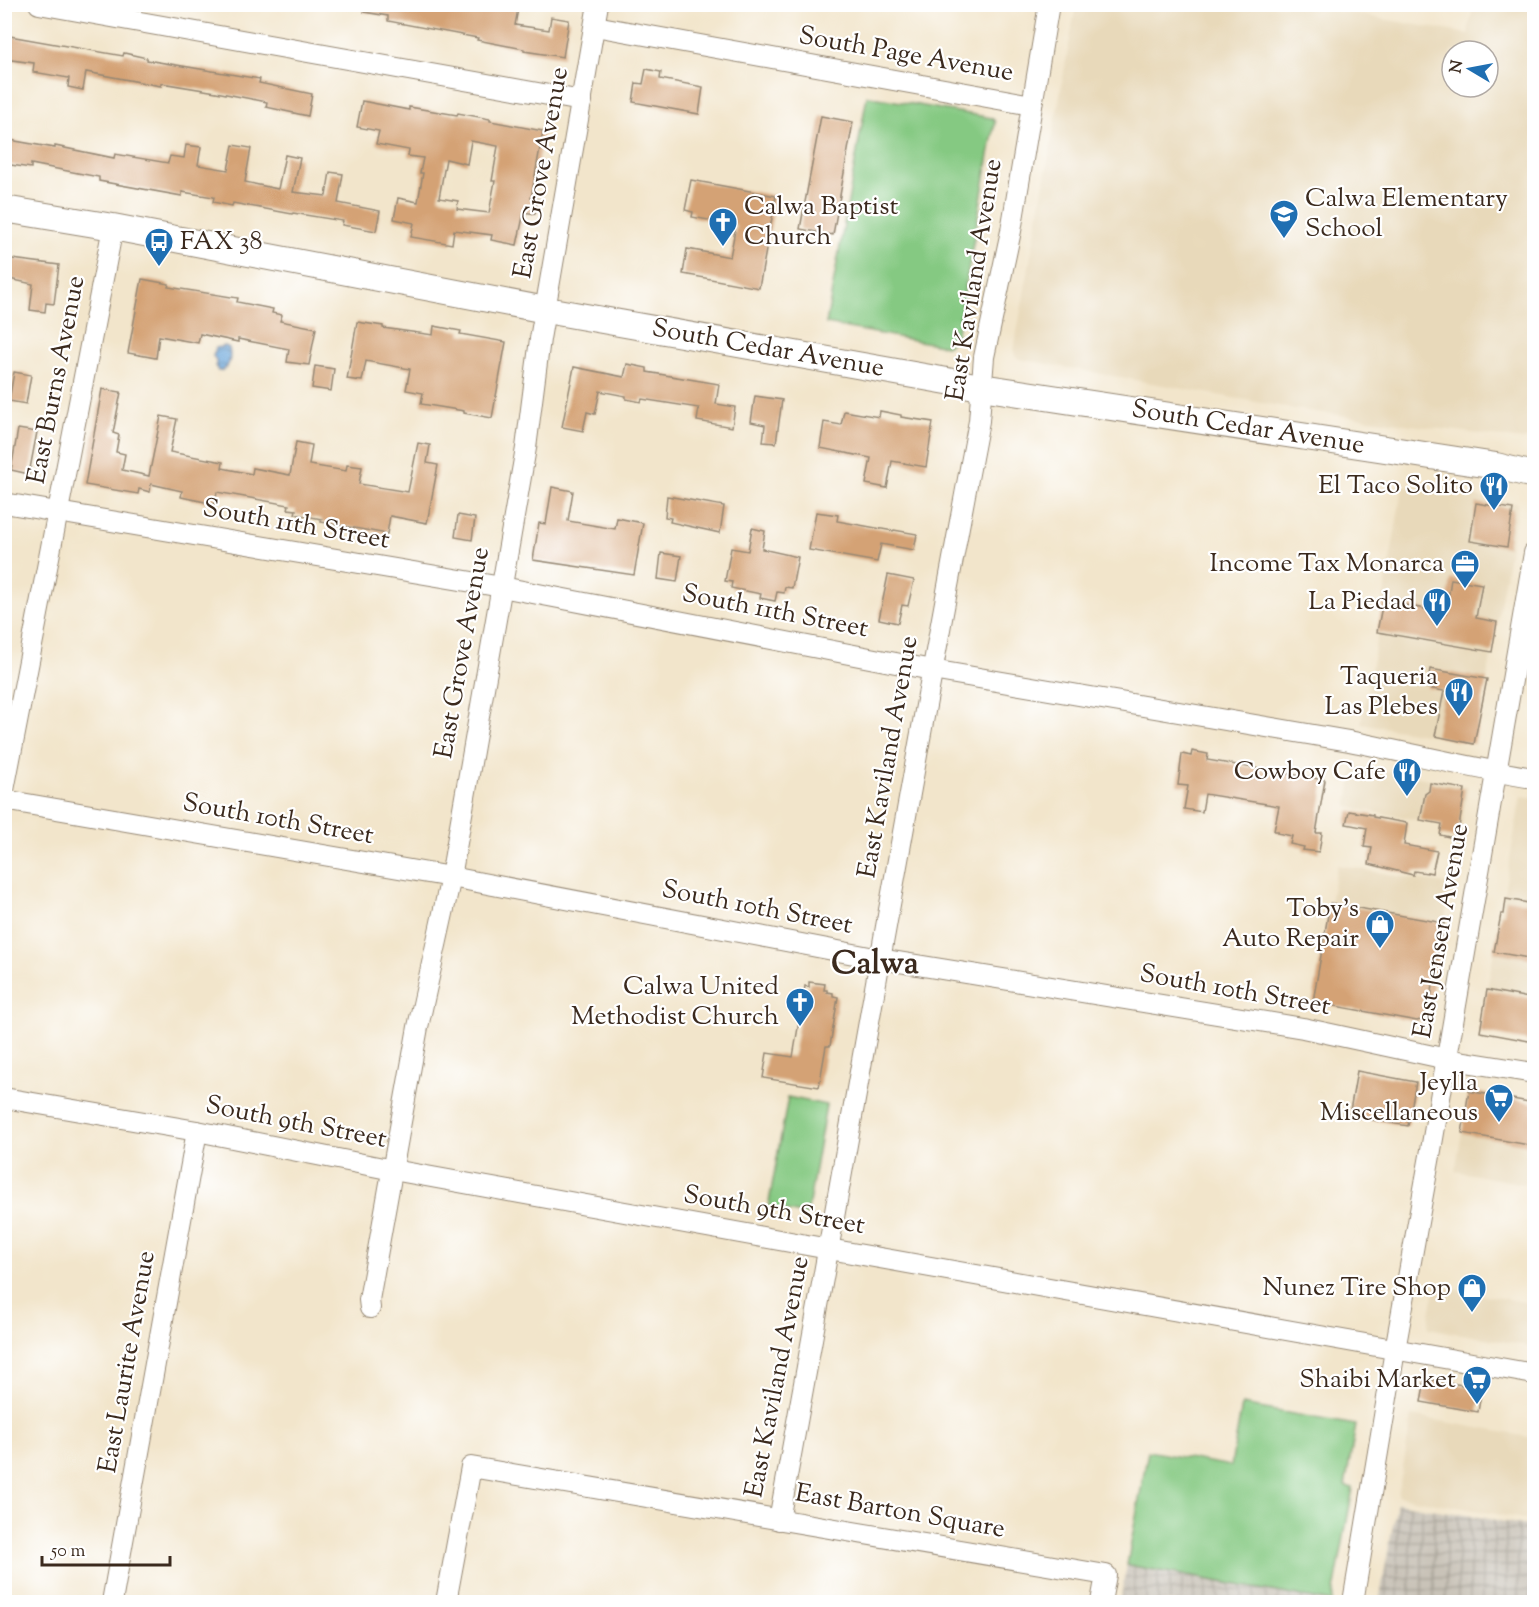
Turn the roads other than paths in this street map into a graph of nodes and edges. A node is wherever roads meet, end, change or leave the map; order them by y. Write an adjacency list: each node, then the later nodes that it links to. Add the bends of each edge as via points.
1 (39, 4): 5 (street)
2 (598, 4): 4 (street, East Grove Avenue)
3 (1049, 4): 6 (street, East Kaviland Avenue)
4 (595, 26): 5 (street, East Grove Avenue); 6 (street, South Page Avenue)
5 (582, 100): 9 (street, East Grove Avenue)
6 (1032, 105): 10 (street, East Kaviland Avenue)
7 (4, 209): 8 (main road, South Cedar Avenue)
8 (113, 227): 9 (main road, South Cedar Avenue); 13 (street, East Burns Avenue)
9 (546, 310): 10 (main road, South Cedar Avenue); 15 (street, East Grove Avenue)
10 (981, 387): 11 (main road, South Cedar Avenue); 16 (street, East Kaviland Avenue, via 979,421)
11 (1534, 475)
12 (4, 503): 13 (street, South 11th Street)
13 (59, 512): 15 (street, South 11th Street); 19 (street, East Burns Avenue)
14 (1534, 553): 17 (street, East Jensen Avenue)
15 (502, 587): 16 (street, South 11th Street); 21 (street, East Grove Avenue)
16 (932, 670): 17 (street, South 11th Street, via 1372,745); 22 (street, East Kaviland Avenue)
17 (1496, 772): 18 (street, South 11th Street); 23 (street, East Jensen Avenue)
18 (1534, 778)
19 (4, 790)
20 (4, 800): 21 (street, South 10th Street)
21 (450, 877): 22 (street, South 10th Street); 27 (street, East Grove Avenue)
22 (880, 959): 23 (street, South 10th Street, via 1303,1028); 28 (street, East Kaviland Avenue)
23 (1447, 1059): 24 (street, South 10th Street); 30 (street, East Jensen Avenue)
24 (1534, 1073)
25 (4, 1098): 26 (street, South 9th Street)
26 (197, 1131): 27 (street, South 9th Street); 33 (street, East Laurite Avenue)
27 (393, 1170): 28 (street, South 9th Street); 29 (street, East Grove Avenue)
28 (829, 1249): 30 (street, South 9th Street); 32 (street, East Kaviland Avenue)
29 (370, 1308)
30 (1395, 1350): 31 (street, South 9th Street); 36 (street, East Jensen Avenue)
31 (1534, 1374)
32 (779, 1520): 34 (street, East Barton Square, via 471,1467); 35 (street, East Barton Square, via 1106,1575)
33 (112, 1602)
34 (446, 1602)
35 (1101, 1602)
36 (1353, 1602)

